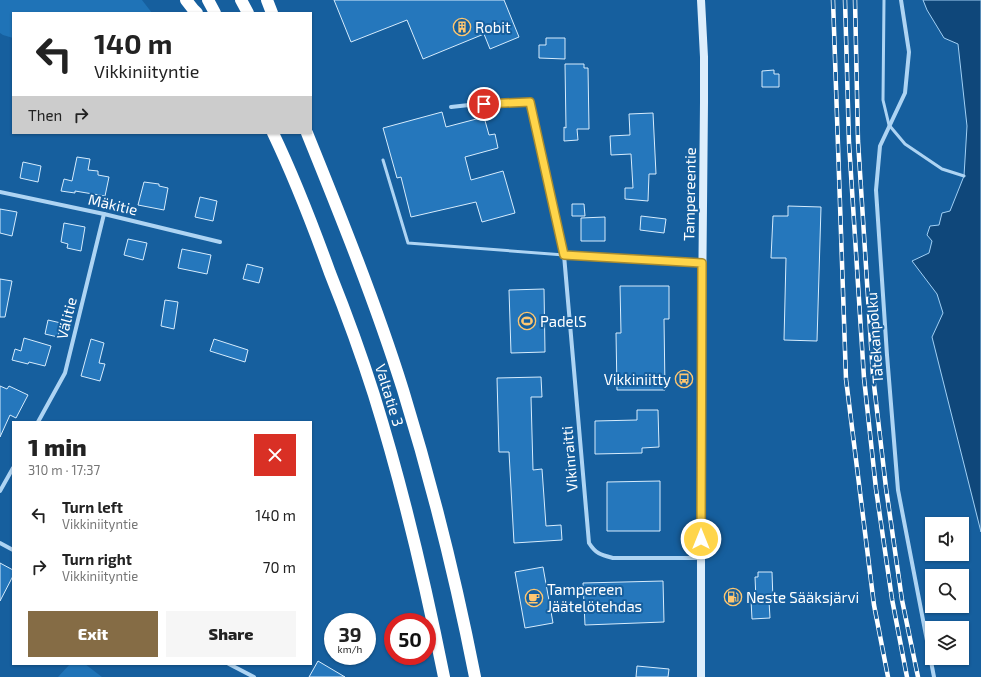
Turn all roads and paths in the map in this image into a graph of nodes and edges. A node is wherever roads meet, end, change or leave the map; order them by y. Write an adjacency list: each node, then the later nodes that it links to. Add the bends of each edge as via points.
1 (186, 0): 8 (highway)
2 (208, 0): 9 (highway)
3 (241, 0): 10 (highway)
4 (267, 0): 11 (highway)
5 (701, 0): 22 (main road, Tampereentie, via 704,72)
6 (884, 0): 13 (lane, via 883,100)
7 (901, 0): 13 (street, Tatekanpolku, via 909,52 904,92)
8 (197, 12)
9 (214, 12)
10 (247, 12)
11 (272, 12)
12 (451, 107): 21 (street, Vikinraitti, via 530,102)
13 (889, 125): 17 (lane, via 905,144 942,169); 34 (street, Tatekanpolku, via 880,146 876,190 887,363 898,490)
14 (273, 134): 31 (highway, Valtatie 3, via 311,221 374,396 406,507)
15 (307, 134): 32 (highway, Valtatie 3, via 340,214 402,390 437,509 461,604)
16 (383, 160): 21 (lane, via 408,244)
17 (964, 176)
18 (0, 192): 19 (street, Mäkitie)
19 (104, 214): 20 (street, Mäkitie); 23 (street, Välitie, via 65,373)
20 (220, 242)
21 (564, 255): 22 (street); 28 (street, Vikinraitti, via 588,543 594,551 613,558)
22 (702, 263): 28 (main road, Tampereentie)
23 (39, 421)
24 (12, 470): 25 (street)
25 (0, 491)
26 (0, 543): 27 (street)
27 (12, 549)
28 (701, 558): 33 (main road, Tampereentie)
29 (231, 665): 30 (street)
30 (254, 677)
31 (444, 677)
32 (475, 677)
33 (701, 677)
34 (934, 677)

